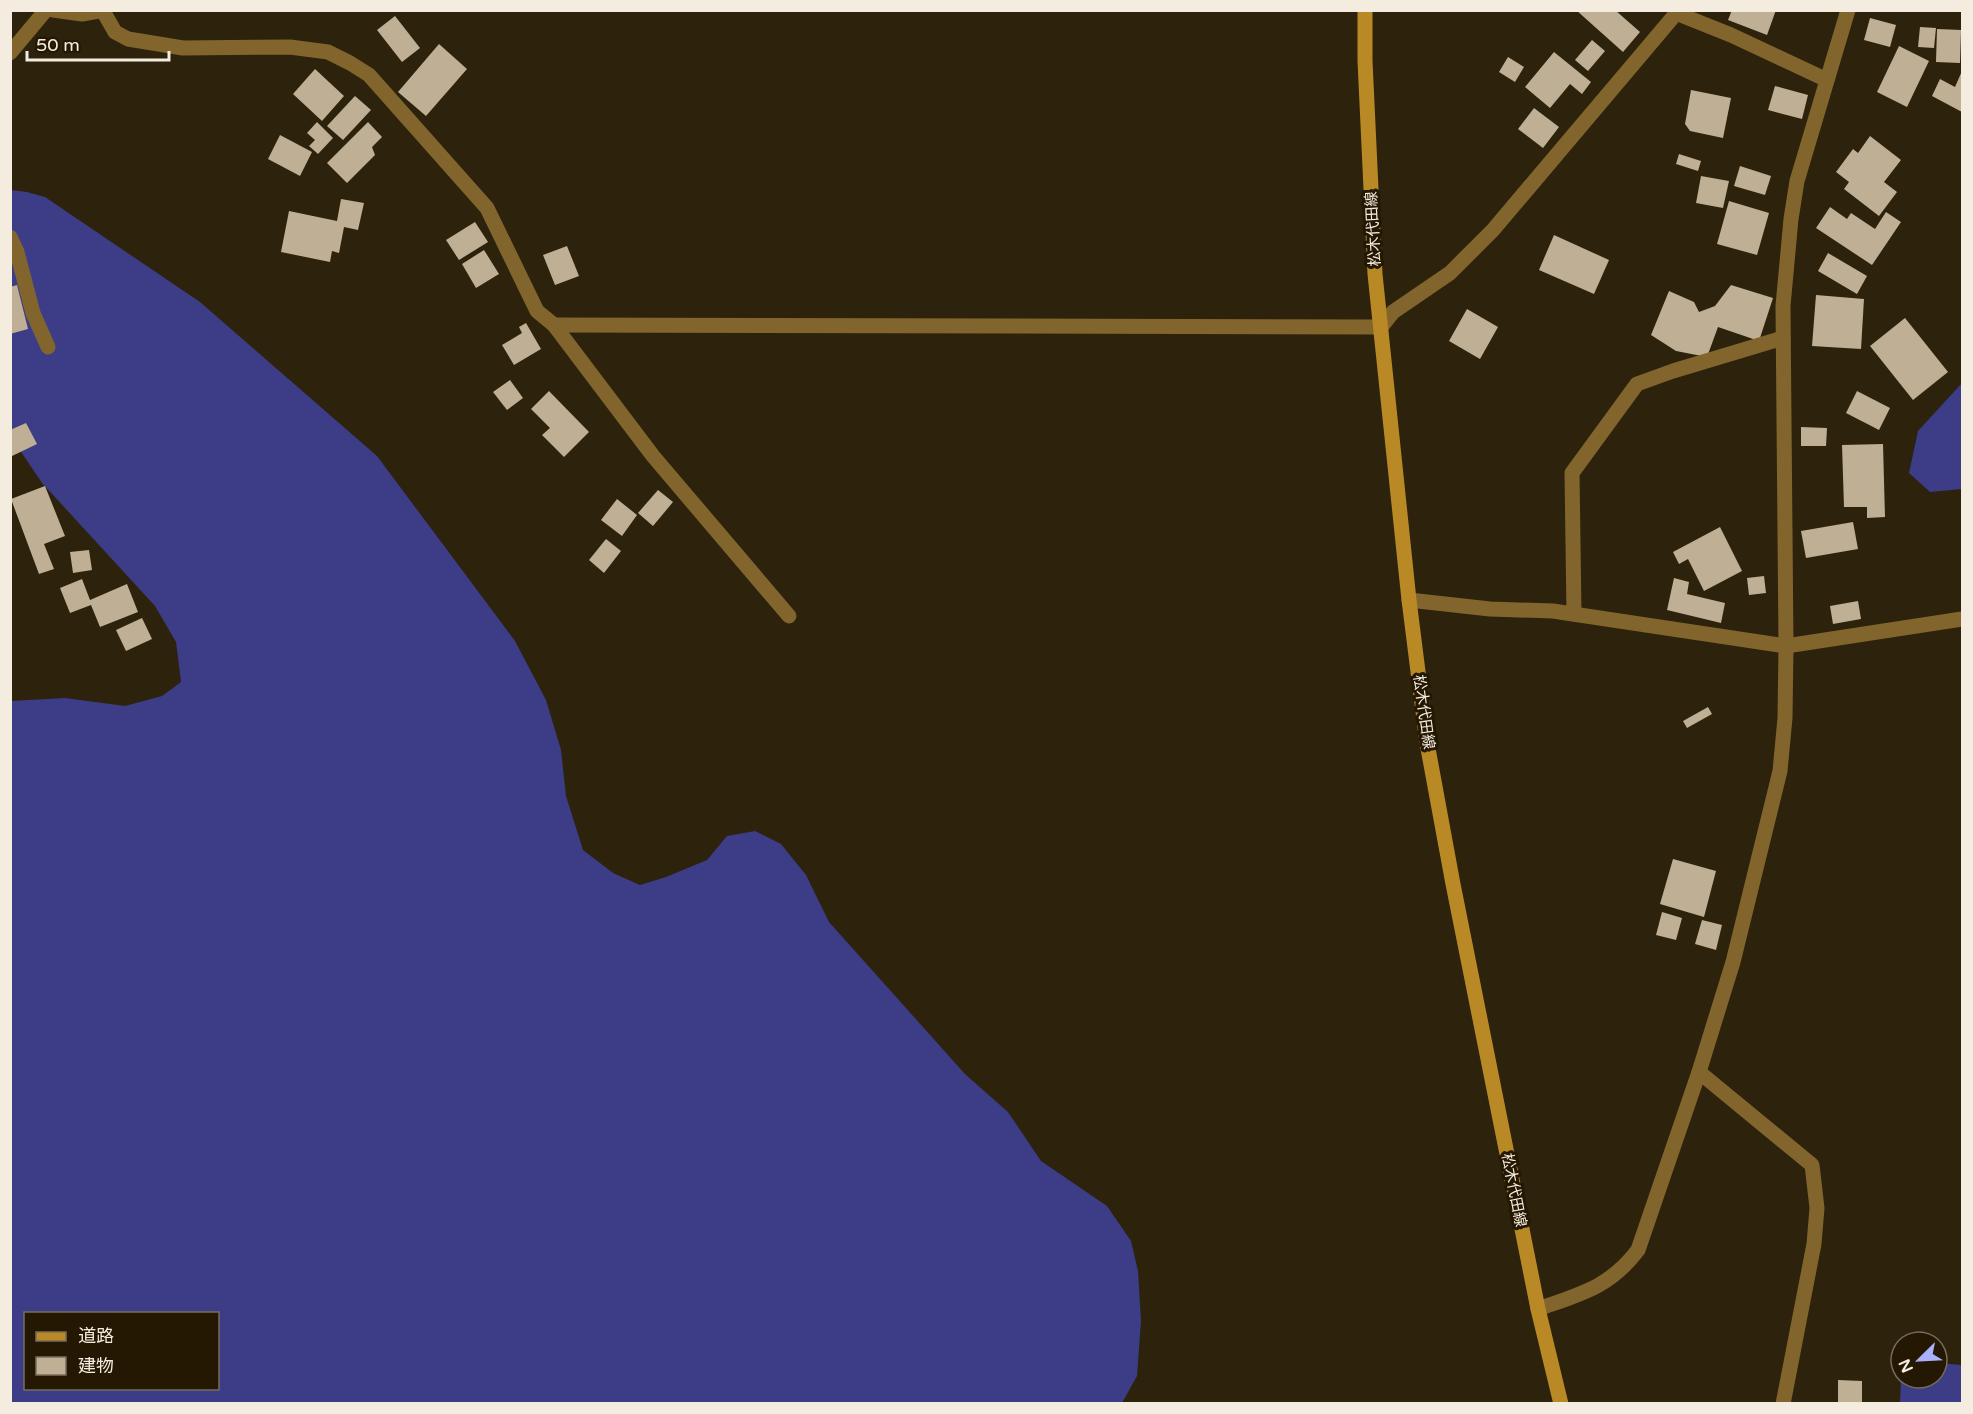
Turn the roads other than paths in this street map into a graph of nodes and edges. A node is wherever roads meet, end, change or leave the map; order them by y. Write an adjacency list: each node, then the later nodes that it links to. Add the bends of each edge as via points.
1 (46, 10): 7 (street)
2 (53, 10): 5 (street, via 82,14)
3 (1365, 10): 11 (main road, 松木代田線, via 1374,253)
4 (1848, 10): 8 (street)
5 (104, 11): 10 (street, via 115,32 128,39 183,48 290,47 328,52 369,75 487,208 537,311)
6 (1678, 12): 8 (street); 11 (street, via 1493,230 1450,273 1393,312)
7 (10, 53)
8 (1827, 80): 12 (street, via 1796,191)
9 (10, 237): 13 (street, via 33,313)
10 (554, 325): 11 (street); 16 (street, via 653,456)
11 (1381, 327): 14 (main road, 松木代田線)
12 (1783, 338): 15 (street, via 1636,384 1572,473); 18 (street)
13 (48, 347)
14 (1409, 600): 15 (street); 20 (main road, 松木代田線, via 1427,743 1450,872)
15 (1574, 614): 18 (street)
16 (789, 616)
17 (1962, 619): 18 (street)
18 (1786, 646): 19 (street, via 1780,771 1733,962)
19 (1699, 1072): 20 (street, via 1638,1250 1597,1288); 22 (street, via 1812,1165 1817,1208 1814,1244)
20 (1538, 1310): 21 (main road, 松木代田線)
21 (1561, 1404)
22 (1783, 1404)

